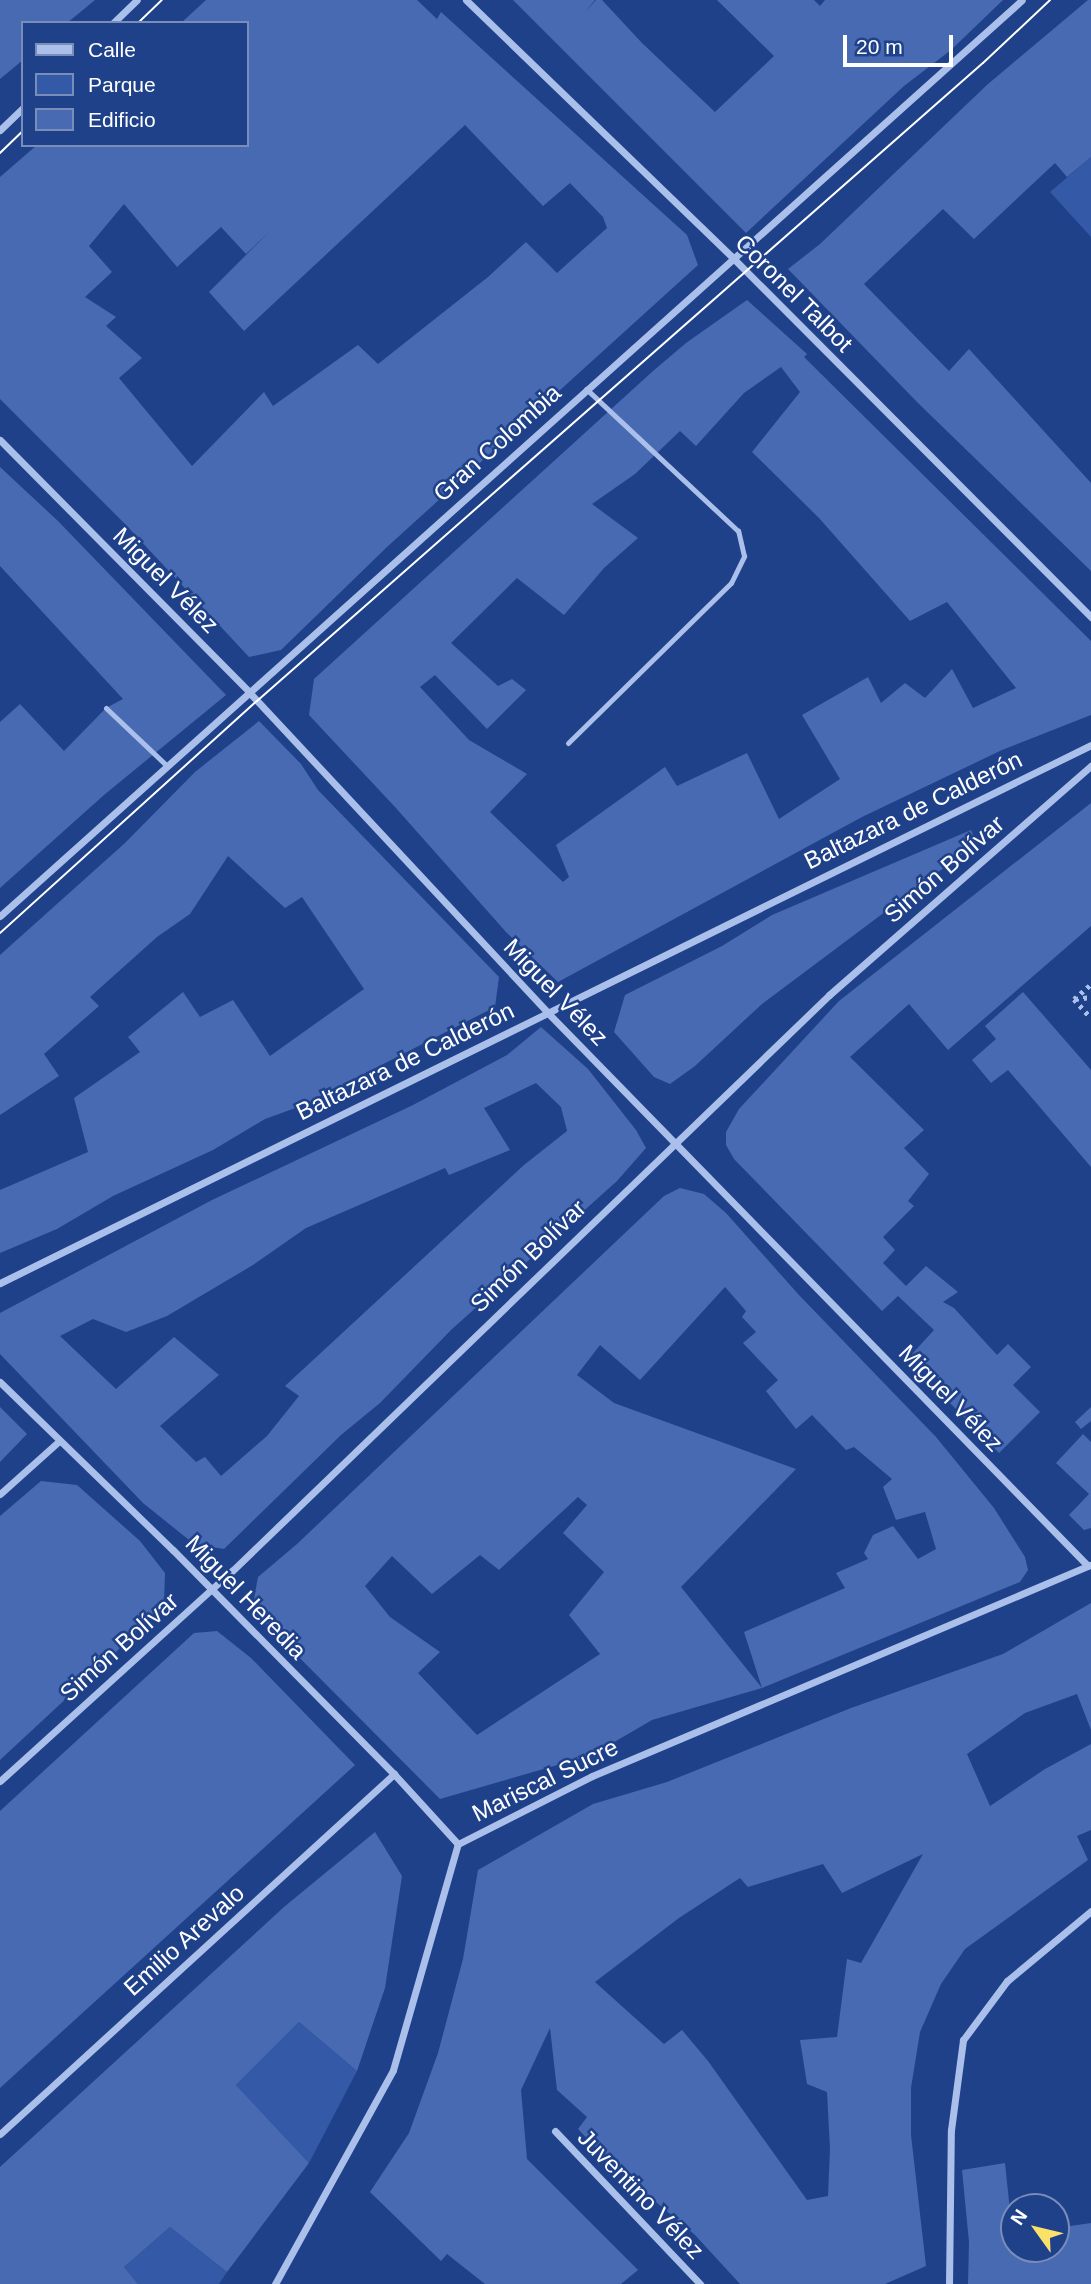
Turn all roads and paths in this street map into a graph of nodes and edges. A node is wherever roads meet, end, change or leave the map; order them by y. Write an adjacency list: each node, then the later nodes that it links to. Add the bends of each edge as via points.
1 (137, 0): 4 (street)
2 (466, 0): 7 (street, Coronel Talbot)
3 (1022, 0): 7 (street, Gran Colombia)
4 (115, 21)
5 (21, 110): 6 (street)
6 (0, 130)
7 (734, 259): 8 (street, Gran Colombia); 10 (street, Coronel Talbot)
8 (586, 389): 11 (street, Gran Colombia); 13 (lane, via 738,531 744,556 731,583)
9 (0, 440): 11 (street, Miguel Vélez)
10 (1091, 617)
11 (248, 691): 15 (street, Gran Colombia); 21 (street, Miguel Vélez)
12 (106, 708): 15 (lane)
13 (568, 743)
14 (1091, 745): 21 (street, Baltazara de Calderón)
15 (166, 765): 17 (street, Gran Colombia)
16 (1091, 766): 23 (street, Simón Bolívar, via 828,995)
17 (0, 916)
18 (1091, 984): 20 (path)
19 (1091, 997): 20 (path)
20 (1074, 999): 22 (path)
21 (547, 1012): 23 (street, Miguel Vélez); 24 (street, Baltazara de Calderón)
22 (1091, 1018)
23 (673, 1142): 28 (street, Miguel Vélez); 29 (street, Simón Bolívar)
24 (0, 1283)
25 (0, 1382): 26 (street, Miguel Heredia)
26 (59, 1441): 27 (street); 29 (street, Miguel Heredia)
27 (0, 1494)
28 (1090, 1565): 32 (street, Mariscal Sucre, via 592,1776)
29 (211, 1590): 30 (street, Miguel Heredia); 31 (street, Simón Bolívar)
30 (394, 1774): 32 (street, Miguel Heredia); 35 (street, Emilio Arevalo)
31 (0, 1781)
32 (458, 1844): 36 (street, Mariscal Sucre, via 393,2070)
33 (1091, 1911): 38 (street, via 1007,1981 963,2040 951,2130)
34 (555, 2131): 37 (street, Juventino Vélez)
35 (0, 2134)
36 (275, 2284)
37 (700, 2284)
38 (948, 2284)

